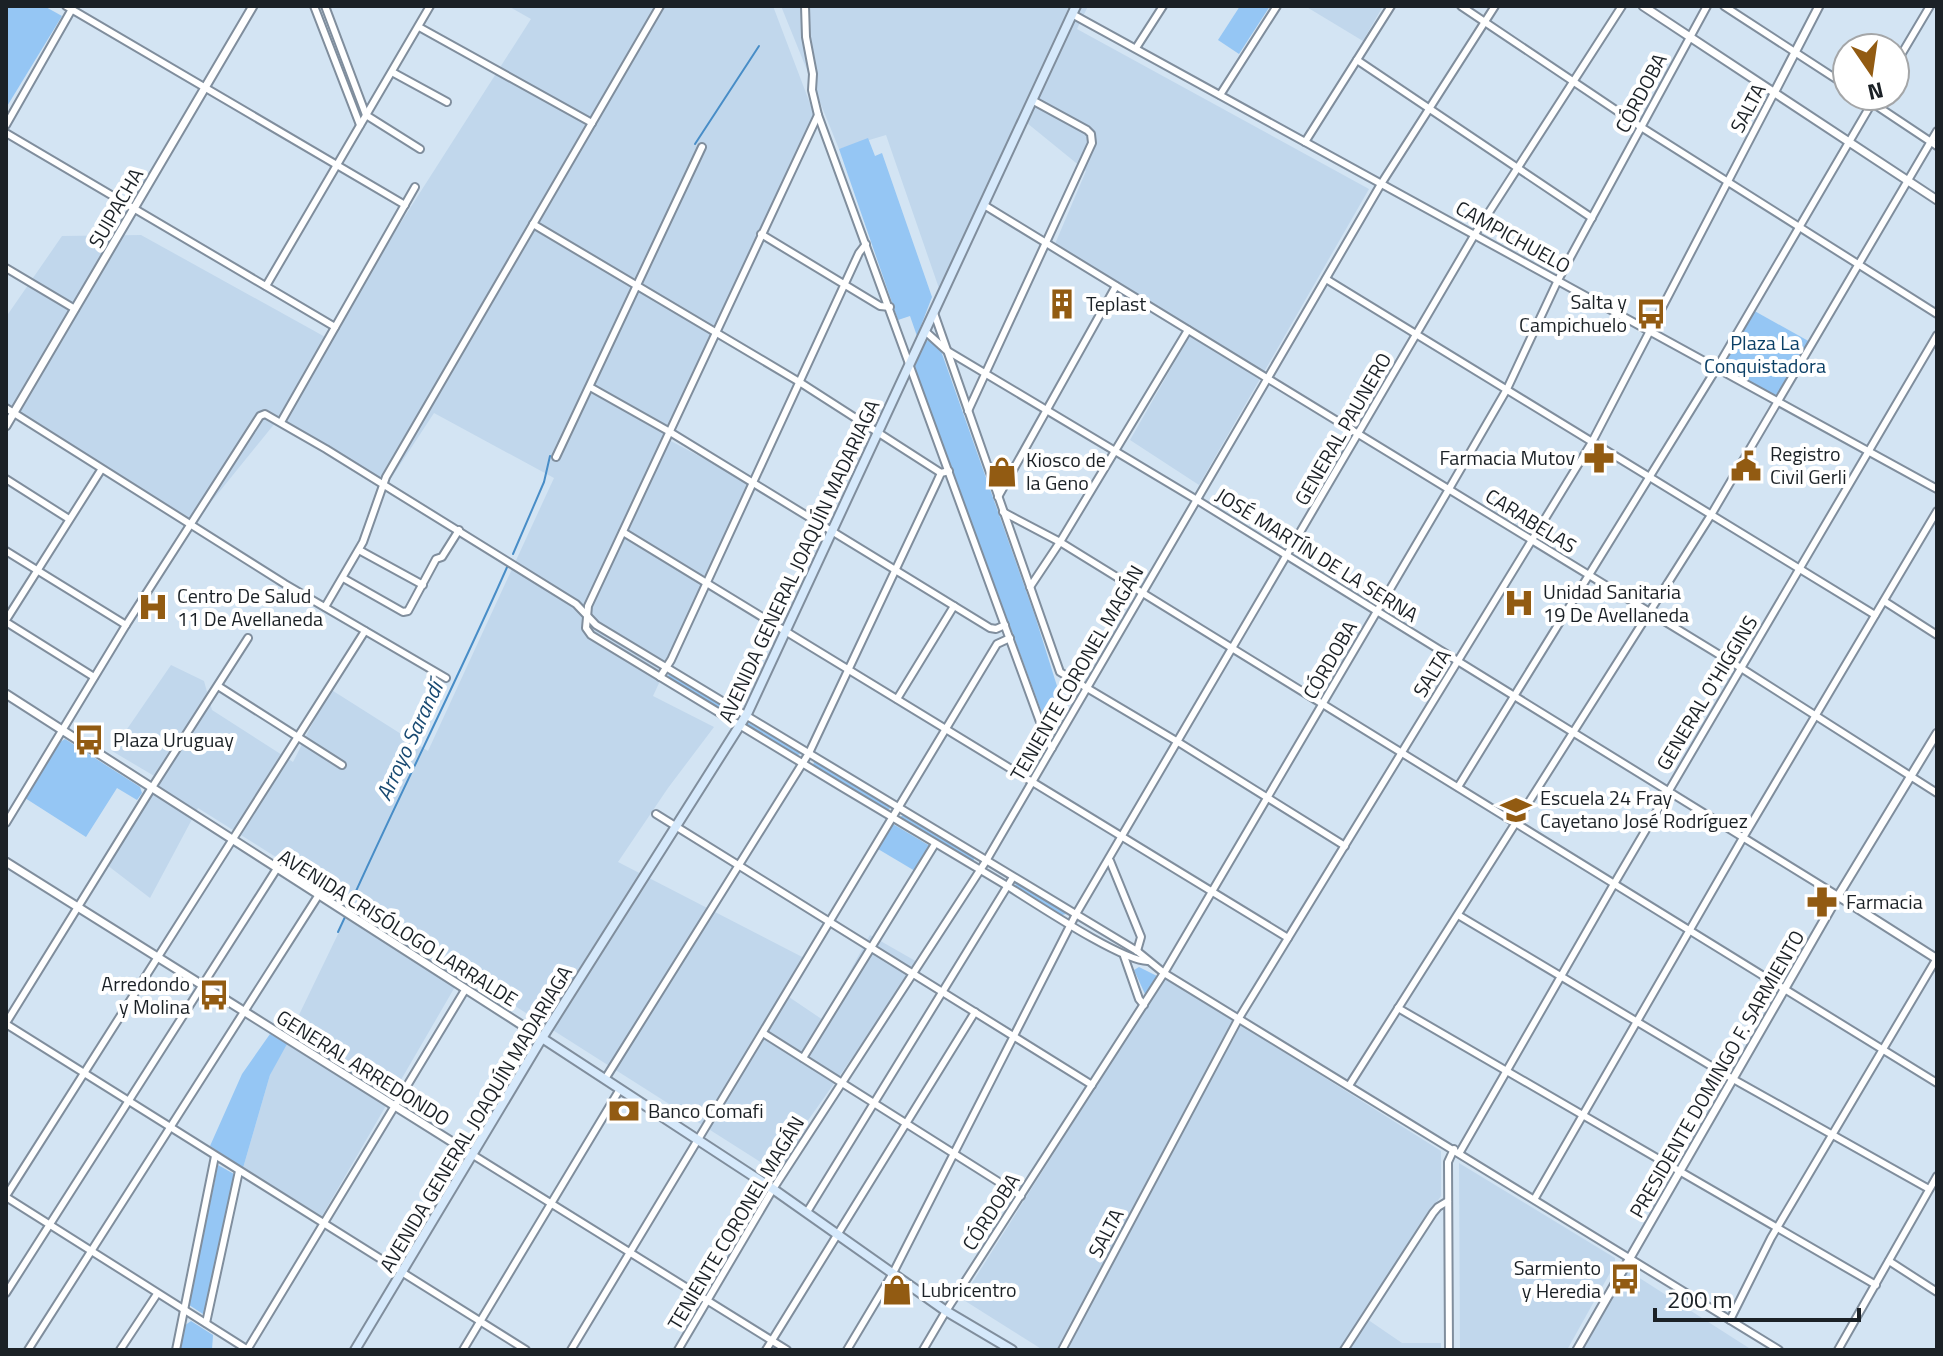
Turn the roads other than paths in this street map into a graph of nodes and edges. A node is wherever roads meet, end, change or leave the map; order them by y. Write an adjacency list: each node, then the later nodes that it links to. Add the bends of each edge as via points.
1 (253, 6): 31 (street, SUIPACHA)
2 (314, 6): 43 (street)
3 (325, 6): 39 (street)
4 (420, 6): 19 (street)
5 (660, 6): 41 (street)
6 (805, 6): 40 (street)
7 (1163, 6): 25 (street)
8 (1277, 6): 33 (street)
9 (1391, 6): 27 (street)
10 (1461, 6): 21 (street)
11 (1495, 6): 21 (street, TENIENTE CORONEL MAGÁN)
12 (1622, 6): 30 (street, GENERAL PAUNERO)
13 (1643, 6): 23 (street)
14 (1707, 6): 23 (street, CÓRDOBA)
15 (1724, 6): 26 (street)
16 (1819, 6): 26 (street, SALTA)
17 (1930, 6): 24 (street)
18 (71, 7): 31 (street); 42 (street)
19 (429, 8): 22 (street)
20 (1074, 10): 25 (street, CAMPICHUELO); 34 (main road, AVENIDA GENERAL JOAQUÍN MADARIAGA)
21 (1485, 22): 30 (street); 36 (street, TENIENTE CORONEL MAGÁN)
22 (419, 27): 28 (street); 41 (street)
23 (1690, 37): 32 (street); 44 (street, CÓRDOBA)
24 (1911, 38)
25 (1136, 48): 33 (street, CAMPICHUELO)
26 (1795, 52): 29 (street); 32 (street, SALTA)
27 (1357, 60): 36 (street); 47 (street)
28 (392, 72): 35 (street); 39 (street)
29 (1831, 76)
30 (1572, 81): 44 (street); 53 (street, GENERAL PAUNERO)
31 (205, 88): 52 (street); 61 (street, SUIPACHA)
32 (1774, 93): 48 (street); 54 (street, SALTA)
33 (1220, 95): 47 (street, CAMPICHUELO)
34 (1032, 100): 60 (main road, AVENIDA GENERAL JOAQUÍN MADARIAGA); 67 (street, via 1091,134 1092,143)
35 (447, 102)
36 (1430, 108): 53 (street); 56 (street, TENIENTE CORONEL MAGÁN)
37 (1866, 112): 48 (street)
38 (1891, 112): 49 (street)
39 (366, 115): 43 (street); 51 (street)
40 (818, 115): 65 (street); 68 (street)
41 (592, 123): 63 (street)
42 (6, 125)
43 (360, 125): 52 (street)
44 (1641, 127): 54 (street); 62 (street, CÓRDOBA)
45 (1937, 131): 49 (street)
46 (6, 133): 61 (street)
47 (1305, 142): 56 (street, CAMPICHUELO)
48 (1849, 142): 55 (street); 64 (street)
49 (1934, 144): 55 (street)
50 (702, 147): 74 (street)
51 (420, 149)
52 (336, 164): 59 (street); 73 (street)
53 (1517, 167): 62 (street); 66 (street, GENERAL PAUNERO)
54 (1728, 180): 64 (street); 83 (street, SALTA)
55 (1907, 180): 58 (street); 69 (street)
56 (1381, 184): 66 (street, CAMPICHUELO); 71 (street, TENIENTE CORONEL MAGÁN)
57 (415, 187): 59 (street)
58 (1937, 200)
59 (405, 205): 81 (street)
60 (984, 205): 67 (street, CARABELAS); 79 (main road, AVENIDA GENERAL JOAQUÍN MADARIAGA)
61 (135, 208): 73 (street); 78 (street, SUIPACHA)
62 (1592, 218): 72 (street, CÓRDOBA)
63 (533, 224): 74 (street); 115 (street)
64 (1800, 226): 69 (street); 90 (street)
65 (761, 234): 75 (street); 85 (street)
66 (1475, 234): 72 (street, CAMPICHUELO); 86 (street, GENERAL PAUNERO)
67 (1046, 243): 76 (street, CARABELAS); 91 (street)
68 (866, 244): 75 (street); 77 (street)
69 (1858, 263): 80 (street); 96 (street)
70 (6, 268): 78 (street)
71 (1326, 279): 86 (street); 92 (street, TENIENTE CORONEL MAGÁN)
72 (1558, 280): 83 (street, CAMPICHUELO); 95 (street, CÓRDOBA)
73 (266, 286): 81 (street)
74 (638, 286): 85 (street); 94 (street)
75 (845, 286): 77 (street); 93 (street)
76 (1116, 286): 82 (street, CARABELAS); 98 (street)
77 (890, 307): 89 (street)
78 (75, 309): 100 (street, SUIPACHA)
79 (934, 313): 84 (main road, AVENIDA GENERAL JOAQUÍN MADARIAGA); 88 (street)
80 (1937, 314)
81 (335, 327): 101 (street)
82 (1188, 330): 92 (street, CARABELAS); 107 (street)
83 (1650, 330): 90 (street, CAMPICHUELO); 106 (street, SALTA)
84 (925, 331): 88 (street, JOSÉ MARTÍN DE LA SERNA); 89 (main road, AVENIDA GENERAL JOAQUÍN MADARIAGA)
85 (716, 332): 93 (street); 103 (street)
86 (1416, 334): 95 (street); 105 (street, GENERAL PAUNERO)
87 (1937, 335): 108 (street, GENERAL O'HIGGINS)
88 (946, 350): 91 (street, JOSÉ MARTÍN DE LA SERNA); 99 (street)
89 (910, 365): 104 (main road, AVENIDA GENERAL JOAQUÍN MADARIAGA); 111 (street)
90 (1718, 366): 96 (street, CAMPICHUELO); 112 (street)
91 (986, 373): 98 (street, JOSÉ MARTÍN DE LA SERNA); 99 (street)
92 (1268, 378): 105 (street, CARABELAS); 119 (street, TENIENTE CORONEL MAGÁN)
93 (801, 383): 104 (street); 114 (street)
94 (590, 387): 103 (street); 109 (street)
95 (1507, 389): 106 (street); 116 (street, CÓRDOBA)
96 (1779, 401): 108 (street, CAMPICHUELO); 122 (street)
97 (6, 408): 100 (street)
98 (1047, 409): 107 (street, JOSÉ MARTÍN DE LA SERNA); 118 (street)
99 (968, 411): 118 (street)
100 (14, 414): 102 (street, SUIPACHA); 110 (street)
101 (281, 422): 115 (street); 124 (street, via 262,414)
102 (6, 426)
103 (670, 432): 114 (street); 126 (street)
104 (878, 433): 111 (street); 127 (main road, AVENIDA GENERAL JOAQUÍN MADARIAGA)
105 (1359, 433): 116 (street, CARABELAS); 132 (street, GENERAL PAUNERO)
106 (1592, 442): 112 (street); 128 (street, SALTA)
107 (1115, 450): 119 (street, JOSÉ MARTÍN DE LA SERNA); 129 (street)
108 (1869, 450): 117 (street, CAMPICHUELO); 133 (street, GENERAL O'HIGGINS)
109 (556, 457)
110 (101, 470): 123 (street); 124 (street)
111 (945, 472): 135 (street); 151 (street)
112 (1650, 477): 122 (street); 136 (street)
113 (6, 479): 123 (street)
114 (753, 484): 127 (street); 138 (street)
115 (383, 485): 125 (street); 130 (street)
116 (1449, 489): 128 (street, CARABELAS); 145 (street, CÓRDOBA)
117 (1937, 489)
118 (998, 497): 121 (street)
119 (1197, 500): 132 (street, JOSÉ MARTÍN DE LA SERNA); 141 (street, TENIENTE CORONEL MAGÁN)
120 (1937, 511): 142 (street)
121 (1003, 512): 129 (street); 140 (street)
122 (1711, 515): 133 (street); 146 (street)
123 (69, 519): 134 (street)
124 (191, 524): 144 (street); 150 (street)
125 (459, 530): 139 (street); 147 (street)
126 (623, 532): 138 (street); 147 (street)
127 (832, 532): 135 (street); 153 (main road, AVENIDA GENERAL JOAQUÍN MADARIAGA)
128 (1532, 540): 136 (street, CARABELAS); 158 (street, SALTA)
129 (1060, 542): 140 (street); 141 (street)
130 (359, 550): 137 (street); 139 (street)
131 (6, 551): 134 (street)
132 (1287, 557): 145 (street, JOSÉ MARTÍN DE LA SERNA); 157 (street, GENERAL PAUNERO)
133 (1799, 570): 148 (street); 160 (street, GENERAL O'HIGGINS)
134 (37, 571): 149 (street); 150 (street)
135 (896, 571): 143 (street); 161 (street)
136 (1588, 575): 146 (street, CARABELAS); 168 (street)
137 (343, 578): 139 (street, via 403,612); 144 (street)
138 (708, 582): 153 (street); 159 (street)
139 (423, 585)
140 (1030, 587): 166 (street, via 1060,672)
141 (1142, 594): 157 (street); 166 (street, TENIENTE CORONEL MAGÁN)
142 (1884, 601): 148 (street); 154 (street)
143 (954, 606): 151 (street, via 990,628); 169 (street)
144 (325, 607): 152 (street)
145 (1377, 611): 158 (street, JOSÉ MARTÍN DE LA SERNA); 170 (street, CÓRDOBA)
146 (1648, 612): 160 (street, CARABELAS); 176 (street)
147 (586, 613): 159 (street, via 596,625); 163 (street, via 591,635)
148 (1875, 615): 172 (street)
149 (6, 621): 162 (street)
150 (126, 625): 162 (street)
151 (1005, 625): 156 (street)
152 (365, 631): 164 (street); 178 (street)
153 (787, 631): 161 (street); 171 (main road, AVENIDA GENERAL JOAQUÍN MADARIAGA)
154 (1937, 635)
155 (248, 638): 165 (street)
156 (1010, 638): 174 (street, via 997,644); 180 (street)
157 (1231, 649): 170 (street); 179 (street, GENERAL PAUNERO)
158 (1458, 661): 168 (street, JOSÉ MARTÍN DE LA SERNA); 182 (street, SALTA)
159 (667, 667): 163 (street); 171 (street)
160 (1741, 668): 172 (street, CARABELAS); 189 (street, GENERAL O'HIGGINS)
161 (849, 672): 169 (street); 181 (street)
162 (94, 677): 175 (street)
163 (660, 677): 173 (street)
164 (446, 678)
165 (218, 686): 178 (street); 188 (street)
166 (1087, 689): 179 (street); 180 (street, TENIENTE CORONEL MAGÁN)
167 (6, 694): 175 (street, AVENIDA CRISÓLOGO LARRALDE)
168 (1514, 696): 176 (street, JOSÉ MARTÍN DE LA SERNA); 187 (street)
169 (897, 699): 174 (street)
170 (1323, 704): 182 (street); 191 (street, CÓRDOBA)
171 (747, 714): 173 (main road, AVENIDA GENERAL JOAQUÍN MADARIAGA); 181 (street)
172 (1817, 716): 185 (street, CARABELAS); 198 (street)
173 (739, 727): 183 (street); 197 (main road, AVENIDA GENERAL JOAQUÍN MADARIAGA)
174 (946, 728): 186 (street); 192 (street)
175 (62, 730): 188 (street, AVENIDA CRISÓLOGO LARRALDE); 196 (street)
176 (1573, 731): 189 (street, JOSÉ MARTÍN DE LA SERNA); 195 (street)
177 (1937, 733): 185 (street, PRESIDENTE DOMINGO F. SARMIENTO)
178 (298, 736): 184 (street); 200 (street)
179 (1178, 742): 191 (street); 199 (street, GENERAL PAUNERO)
180 (1052, 748): 186 (street, TENIENTE CORONEL MAGÁN)
181 (809, 753): 183 (street); 192 (street)
182 (1401, 753): 187 (street); 202 (street, SALTA)
183 (802, 764): 194 (street); 206 (street)
184 (342, 765)
185 (1911, 776): 190 (street, CARABELAS); 214 (street, PRESIDENTE DOMINGO F. SARMIENTO)
186 (1032, 781): 199 (street); 203 (street, TENIENTE CORONEL MAGÁN)
187 (1458, 787): 195 (street)
188 (151, 789): 200 (street, AVENIDA CRISÓLOGO LARRALDE); 215 (street)
189 (1668, 791): 198 (street, JOSÉ MARTÍN DE LA SERNA); 210 (street, GENERAL O'HIGGINS)
190 (1937, 793)
191 (1267, 799): 202 (street); 212 (street, CÓRDOBA)
192 (898, 808): 194 (street); 203 (street)
193 (656, 814): 197 (street)
194 (892, 818): 201 (street); 218 (street)
195 (1515, 822): 210 (street); 217 (street)
196 (6, 823)
197 (676, 826): 206 (street); 244 (main road, AVENIDA GENERAL JOAQUÍN MADARIAGA)
198 (1744, 836): 214 (street, JOSÉ MARTÍN DE LA SERNA); 220 (street)
199 (1123, 837): 204 (street, GENERAL PAUNERO); 212 (street)
200 (233, 842): 207 (street, AVENIDA CRISÓLOGO LARRALDE); 225 (street)
201 (935, 844): 208 (street); 222 (street)
202 (1345, 846): 221 (street, SALTA)
203 (986, 861): 208 (street, TENIENTE CORONEL MAGÁN); 209 (street)
204 (1110, 861): 216 (street, GENERAL PAUNERO); 223 (street, via 1141,937)
205 (6, 862): 215 (street, GENERAL ARREDONDO)
206 (739, 865): 218 (street); 249 (street)
207 (276, 870): 213 (street, AVENIDA CRISÓLOGO LARRALDE); 231 (street)
208 (980, 870): 211 (street); 228 (street, TENIENTE CORONEL MAGÁN)
209 (1013, 877): 211 (street); 216 (street)
210 (1614, 884): 220 (street); 230 (street, GENERAL O'HIGGINS)
211 (1008, 887): 219 (street); 234 (street)
212 (1212, 892): 221 (street); 229 (street, CÓRDOBA)
213 (318, 896): 233 (street, AVENIDA CRISÓLOGO LARRALDE); 238 (street)
214 (1838, 896): 226 (street, JOSÉ MARTÍN DE LA SERNA); 232 (street, PRESIDENTE DOMINGO F. SARMIENTO)
215 (78, 907): 225 (street, GENERAL ARREDONDO); 241 (street)
216 (1076, 914): 219 (street, GENERAL PAUNERO); 223 (street)
217 (1458, 915): 230 (street); 236 (street)
218 (829, 921): 222 (street); 242 (street)
219 (1071, 924): 224 (street); 243 (street, GENERAL PAUNERO)
220 (1691, 931): 232 (street); 240 (street)
221 (1288, 938): 239 (street, SALTA)
222 (872, 947): 228 (street); 246 (street)
223 (1137, 951): 227 (street)
224 (1124, 956): 227 (street); 235 (street)
225 (158, 958): 231 (street, GENERAL ARREDONDO); 248 (street)
226 (1937, 958): 245 (street)
227 (1148, 961): 229 (street)
228 (914, 972): 234 (street); 252 (street, TENIENTE CORONEL MAGÁN)
229 (1164, 973): 235 (street, CÓRDOBA); 239 (street)
230 (1560, 977): 240 (street); 247 (street, GENERAL O'HIGGINS)
231 (203, 985): 238 (street, GENERAL ARREDONDO); 256 (street)
232 (1786, 989): 245 (street); 250 (street, PRESIDENTE DOMINGO F. SARMIENTO)
233 (465, 990): 244 (street, AVENIDA CRISÓLOGO LARRALDE); 258 (street)
234 (944, 991): 237 (street); 257 (street)
235 (1144, 1005): 254 (street, CÓRDOBA)
236 (1398, 1008): 247 (street); 253 (street)
237 (975, 1012): 243 (street); 260 (street)
238 (244, 1013): 258 (street, GENERAL ARREDONDO); 261 (street)
239 (1239, 1018): 253 (street); 314 (street, SALTA)
240 (1637, 1022): 250 (street); 259 (street)
241 (6, 1024): 248 (street)
242 (763, 1033): 246 (street); 263 (street)
243 (1015, 1037): 254 (street); 266 (street, GENERAL PAUNERO)
244 (542, 1038): 249 (main road, AVENIDA CRISÓLOGO LARRALDE); 265 (main road, AVENIDA GENERAL JOAQUÍN MADARIAGA)
245 (1882, 1049): 251 (street); 262 (street)
246 (803, 1058): 252 (street)
247 (1506, 1072): 259 (street); 264 (street, GENERAL O'HIGGINS)
248 (85, 1073): 256 (street); 273 (street)
249 (605, 1079): 255 (main road, AVENIDA CRISÓLOGO LARRALDE)
250 (1733, 1079): 262 (street); 269 (street, PRESIDENTE DOMINGO F. SARMIENTO)
251 (1937, 1083)
252 (842, 1084): 257 (street); 271 (street, TENIENTE CORONEL MAGÁN)
253 (1350, 1084): 264 (street)
254 (1092, 1085): 274 (street, CÓRDOBA)
255 (620, 1089): 263 (main road, AVENIDA CRISÓLOGO LARRALDE); 277 (street)
256 (130, 1102): 261 (street); 280 (street)
257 (874, 1104): 260 (street); 278 (street)
258 (394, 1106): 265 (street, GENERAL ARREDONDO); 279 (street)
259 (1583, 1116): 269 (street); 275 (street)
260 (904, 1123): 266 (street); 282 (street)
261 (170, 1128): 267 (street); 283 (street)
262 (1832, 1136): 272 (street); 281 (street)
263 (698, 1140): 271 (main road, AVENIDA CRISÓLOGO LARRALDE); 284 (street)
264 (1457, 1151): 275 (street); 276 (street, via 1448,1162)
265 (473, 1155): 277 (street, GENERAL ARREDONDO); 287 (main road, AVENIDA GENERAL JOAQUÍN MADARIAGA)
266 (953, 1155): 274 (street); 288 (street, GENERAL PAUNERO)
267 (215, 1156): 268 (street); 294 (street)
268 (239, 1171): 279 (street); 298 (street)
269 (1679, 1171): 281 (street); 285 (street, PRESIDENTE DOMINGO F. SARMIENTO)
270 (1937, 1176): 272 (street)
271 (773, 1189): 278 (main road, AVENIDA CRISÓLOGO LARRALDE); 293 (street, TENIENTE CORONEL MAGÁN)
272 (1929, 1189): 286 (street)
273 (6, 1196): 280 (street)
274 (1021, 1196): 295 (street, CÓRDOBA)
275 (1535, 1198): 285 (street)
276 (1448, 1201): 315 (street, via 1433,1213); 316 (street)
277 (551, 1205): 284 (street, GENERAL ARREDONDO); 297 (street)
278 (807, 1212): 282 (main road, AVENIDA CRISÓLOGO LARRALDE)
279 (324, 1224): 287 (street); 303 (street)
280 (50, 1226): 283 (street); 291 (street)
281 (1777, 1229): 289 (street); 296 (street)
282 (837, 1233): 288 (main road, AVENIDA CRISÓLOGO LARRALDE); 299 (street)
283 (91, 1252): 292 (street); 300 (street)
284 (629, 1252): 293 (street, GENERAL ARREDONDO); 307 (street)
285 (1629, 1258): 296 (street); 317 (street, PRESIDENTE DOMINGO F. SARMIENTO)
286 (1889, 1261): 289 (street); 290 (street)
287 (402, 1272): 297 (street); 304 (main road, AVENIDA GENERAL JOAQUÍN MADARIAGA)
288 (893, 1273): 295 (main road, AVENIDA CRISÓLOGO LARRALDE); 311 (street, GENERAL PAUNERO)
289 (1876, 1285): 319 (street)
290 (1937, 1292)
291 (6, 1293)
292 (157, 1294): 294 (street); 301 (street)
293 (708, 1301): 299 (street, GENERAL ARREDONDO); 308 (street, TENIENTE CORONEL MAGÁN)
294 (184, 1310): 298 (street); 302 (street)
295 (946, 1311): 312 (street, CÓRDOBA); 313 (main road, AVENIDA CRISÓLOGO LARRALDE)
296 (1730, 1320): 318 (street)
297 (480, 1322): 305 (street); 306 (street)
298 (206, 1323): 303 (street)
299 (772, 1340): 309 (street); 310 (street, GENERAL ARREDONDO)
300 (28, 1350)
301 (120, 1350)
302 (176, 1350)
303 (247, 1350)
304 (355, 1350)
305 (463, 1350)
306 (526, 1350)
307 (571, 1350)
308 (678, 1350)
309 (766, 1350)
310 (787, 1350)
311 (847, 1350)
312 (923, 1350)
313 (1012, 1350)
314 (1062, 1350)
315 (1344, 1350)
316 (1449, 1350)
317 (1577, 1350)
318 (1779, 1350)
319 (1838, 1350)

